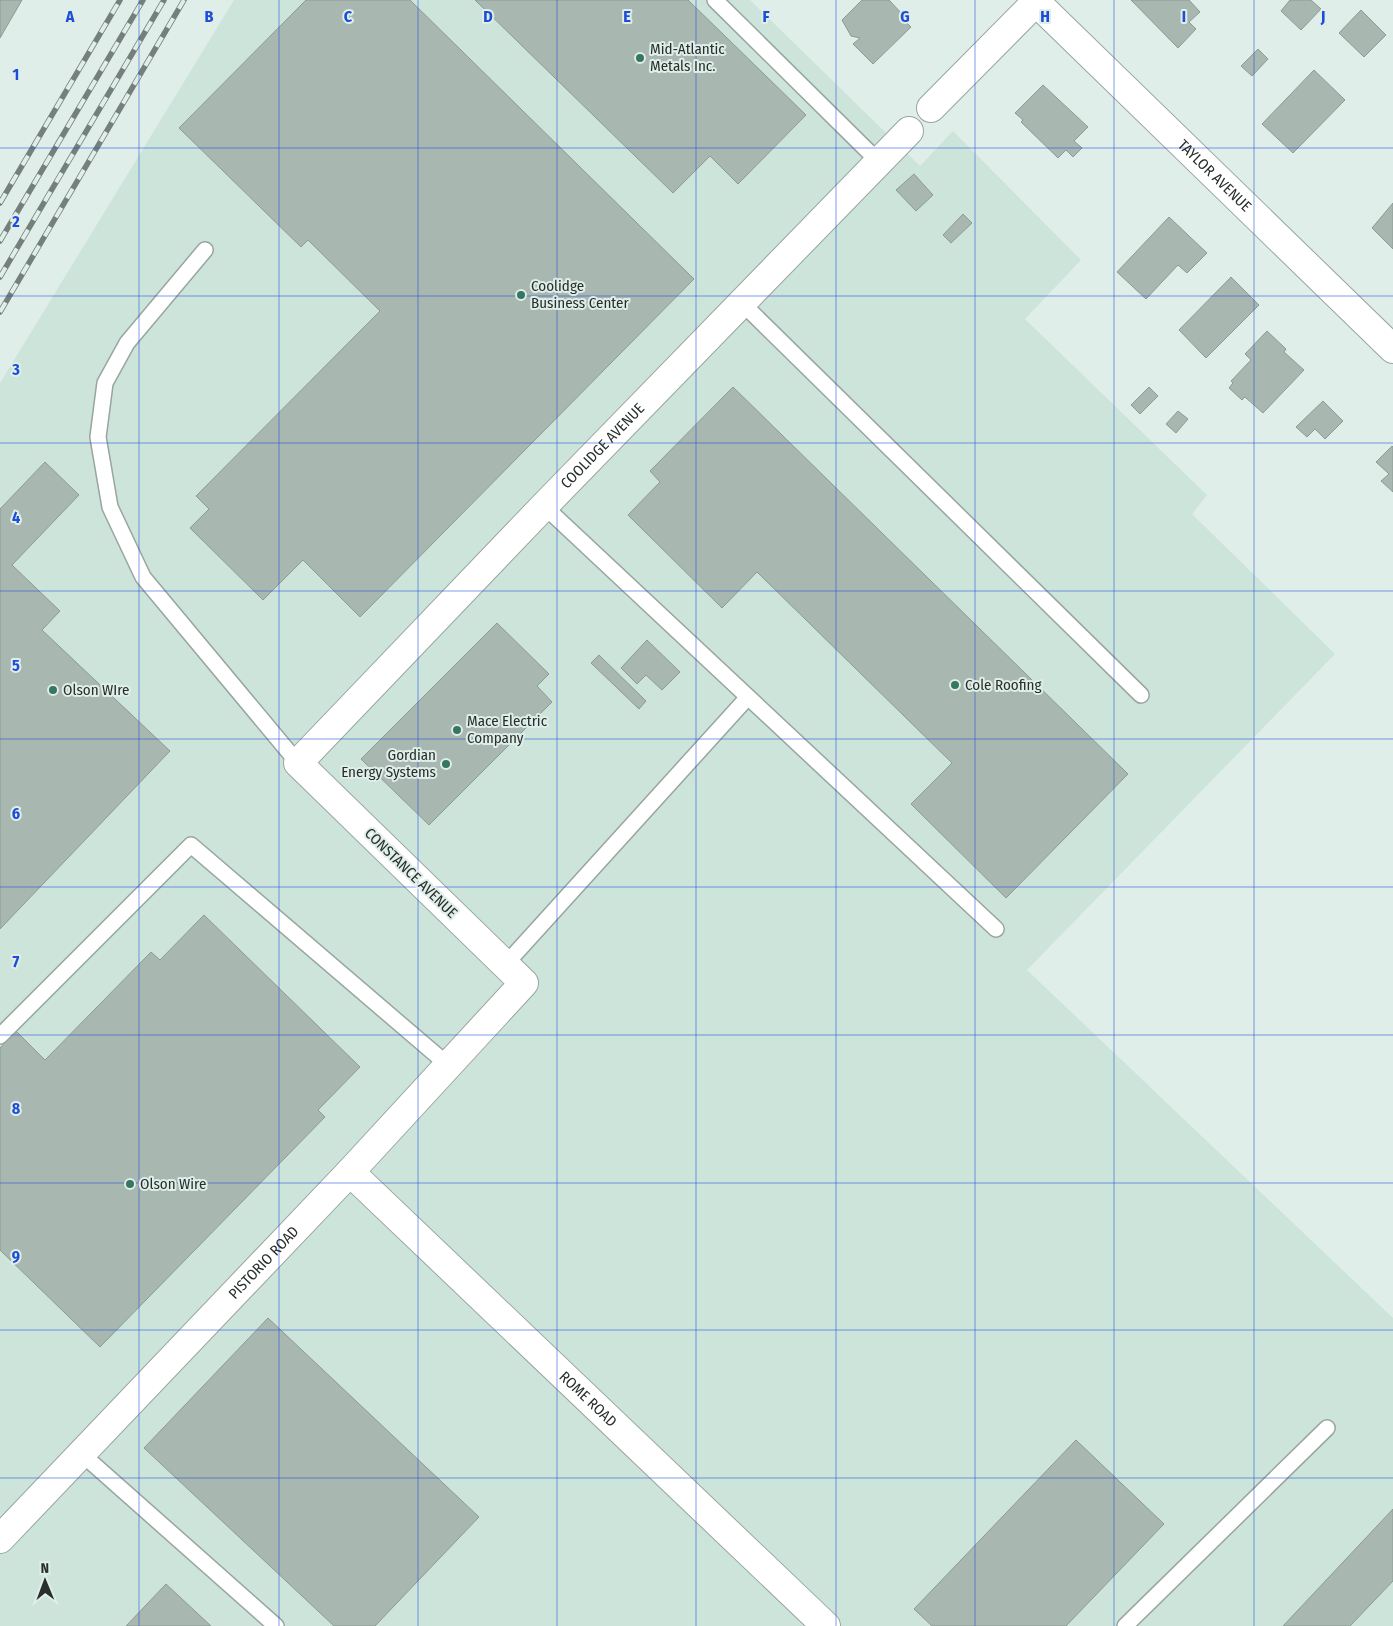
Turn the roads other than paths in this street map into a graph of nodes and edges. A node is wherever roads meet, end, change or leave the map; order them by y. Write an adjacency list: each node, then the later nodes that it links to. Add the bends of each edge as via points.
1 (715, 0): 5 (lane)
2 (1037, 1): 3 (street); 8 (street, TAYLOR AVENUE)
3 (931, 108)
4 (909, 131): 5 (street, COOLIDGE AVENUE)
5 (879, 162): 7 (street, COOLIDGE AVENUE)
6 (205, 250): 12 (lane, via 127,343 105,384 98,437 110,507 143,577)
7 (742, 303): 9 (street, COOLIDGE AVENUE); 10 (lane)
8 (1393, 349)
9 (544, 506): 11 (lane); 12 (street, COOLIDGE AVENUE)
10 (1141, 695)
11 (748, 697): 13 (lane); 14 (lane)
12 (298, 763): 14 (street, CONSTANCE AVENUE)
13 (996, 929)
14 (515, 974): 16 (street, PISTORIO ROAD)
15 (0, 1036): 16 (lane, via 191,845)
16 (448, 1065): 17 (street, PISTORIO ROAD)
17 (350, 1172): 19 (street, PISTORIO ROAD); 22 (street, ROME ROAD)
18 (1327, 1428): 23 (lane)
19 (82, 1454): 20 (street, PISTORIO ROAD); 21 (lane)
20 (3, 1530)
21 (276, 1626)
22 (826, 1626)
23 (1125, 1626)

